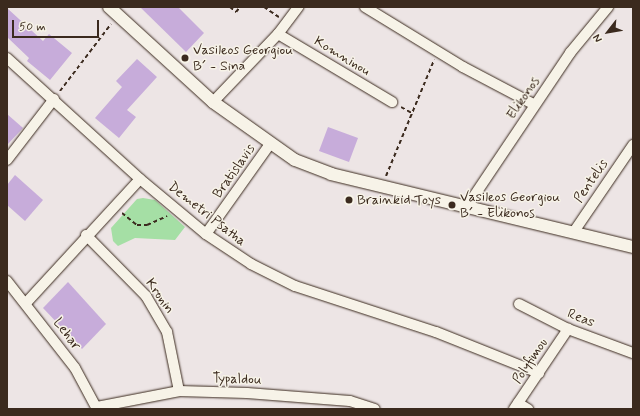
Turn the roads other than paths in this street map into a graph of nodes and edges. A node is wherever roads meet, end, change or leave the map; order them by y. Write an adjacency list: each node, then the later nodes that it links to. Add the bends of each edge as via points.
1 (109, 7): 8 (street)
2 (298, 7): 5 (street)
3 (365, 7): 10 (street, via 438,52)
4 (608, 7): 10 (street, Elikonos, via 570,53)
5 (278, 34): 8 (street); 9 (street, Komninou)
6 (7, 58): 7 (street, Demetri Psatha)
7 (54, 99): 13 (street); 14 (street, Demetri Psatha)
8 (213, 102): 11 (street)
9 (392, 102)
10 (535, 105): 15 (street, Elikonos)
11 (270, 144): 15 (street, via 295,160 317,169); 17 (street, Bratislavis)
12 (633, 145): 16 (street, Pentelis)
13 (7, 160)
14 (140, 178): 17 (street, Demetri Psatha); 18 (street)
15 (466, 208): 16 (street)
16 (573, 233): 19 (street)
17 (206, 234): 25 (street, Demetri Psatha, via 251,264 295,286 436,332)
18 (86, 235): 21 (street); 26 (street, Kronin, via 146,296 167,332)
19 (633, 247)
20 (7, 281): 21 (street, Lehar)
21 (26, 303): 28 (street, Lehar, via 75,368)
22 (519, 304): 23 (street, Reas)
23 (568, 329): 24 (street, Reas); 25 (street, Polyfimou)
24 (633, 353)
25 (539, 373): 27 (street, Polyfimou)
26 (179, 391): 28 (street, Typaldou); 29 (street, Typaldou, via 350,401)
27 (516, 406): 30 (street)
28 (97, 408)
29 (376, 409)
30 (528, 409)

